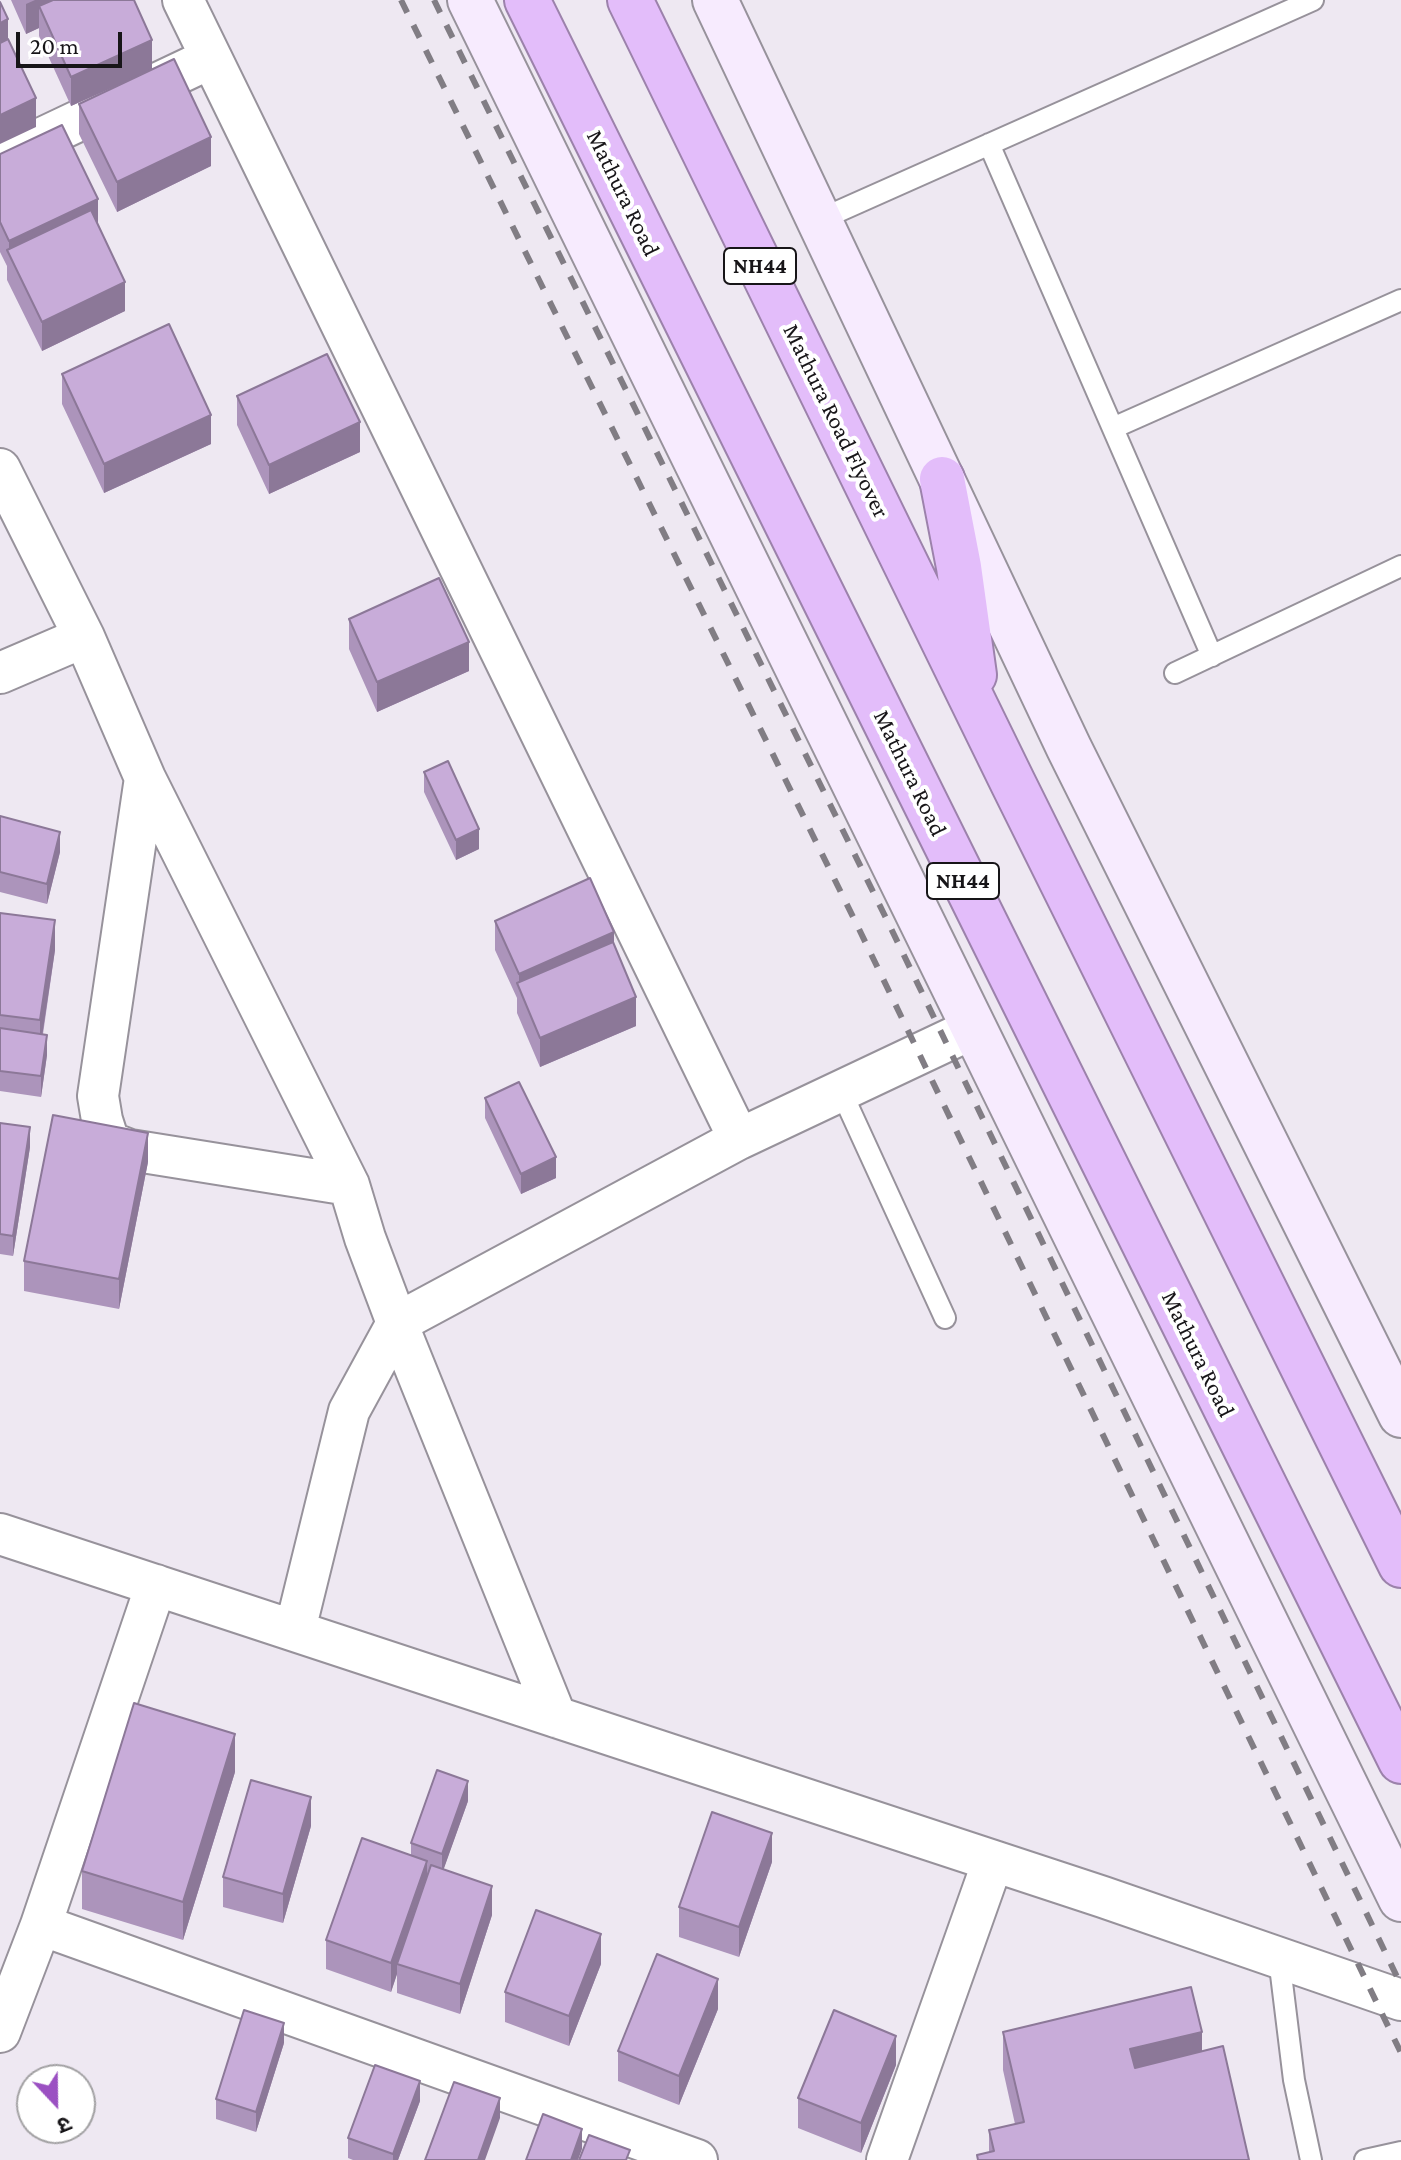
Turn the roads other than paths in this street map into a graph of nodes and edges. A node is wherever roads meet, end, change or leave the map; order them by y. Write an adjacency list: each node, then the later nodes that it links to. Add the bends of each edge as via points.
1 (183, 0): 7 (street)
2 (470, 0): 22 (main road)
3 (527, 0): 34 (highway, Mathura Road / NH44)
4 (630, 0): 20 (highway, Mathura Road Flyover / NH44)
5 (715, 0): 10 (main road)
6 (1313, 0): 8 (lane)
7 (211, 58): 9 (street); 24 (street)
8 (989, 144): 10 (lane); 12 (lane)
9 (0, 158)
10 (819, 220): 14 (main road)
11 (1401, 300): 12 (lane)
12 (1113, 428): 17 (lane)
13 (1, 473): 16 (street)
14 (942, 479): 20 (highway); 28 (main road, via 1069,748)
15 (1401, 566): 17 (lane)
16 (84, 637): 18 (street); 21 (street)
17 (1212, 656): 19 (lane)
18 (0, 673)
19 (1175, 673)
20 (979, 713): 30 (highway, NH44)
21 (145, 778): 25 (street); 25 (street, via 98,1096 109,1142 130,1150)
22 (974, 1028): 23 (street); 36 (main road)
23 (841, 1091): 24 (street); 26 (lane)
24 (739, 1139): 27 (street)
25 (349, 1185): 27 (street)
26 (945, 1318)
27 (397, 1323): 32 (street, via 349,1411); 33 (street)
28 (1401, 1415)
29 (0, 1534): 31 (street)
30 (1401, 1565)
31 (156, 1585): 32 (street); 37 (street)
32 (295, 1630): 33 (street)
33 (556, 1717): 35 (street)
34 (1401, 1761)
35 (993, 1861): 38 (street); 43 (street)
36 (1401, 1899)
37 (41, 1925): 40 (street); 42 (street)
38 (1279, 1958): 39 (street); 44 (lane, via 1294,2080)
39 (1401, 2000)
40 (0, 2032)
41 (1401, 2152): 45 (lane)
42 (697, 2160)
43 (887, 2160)
44 (1311, 2160)
45 (1365, 2160)

